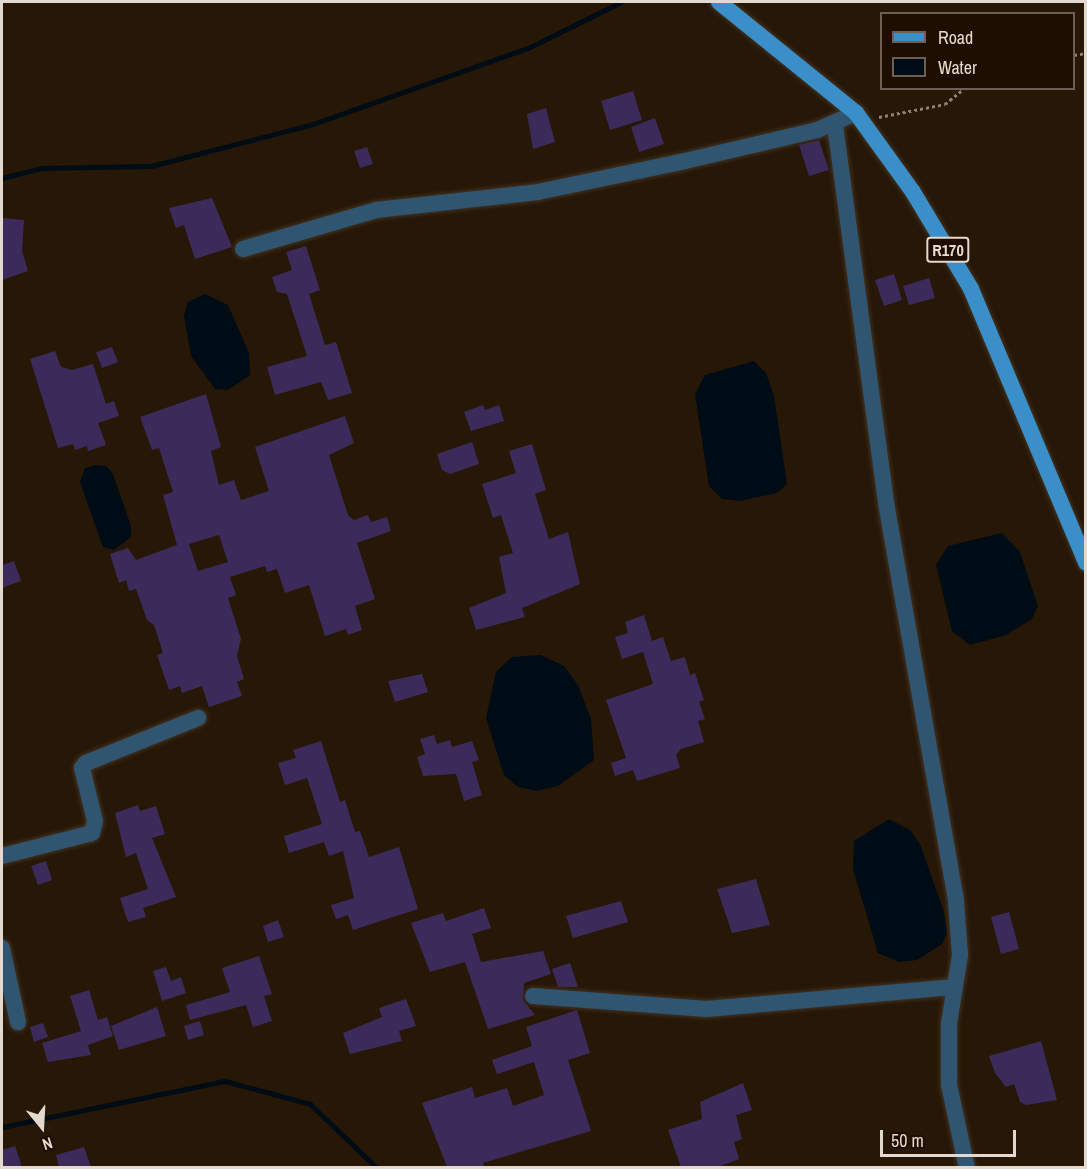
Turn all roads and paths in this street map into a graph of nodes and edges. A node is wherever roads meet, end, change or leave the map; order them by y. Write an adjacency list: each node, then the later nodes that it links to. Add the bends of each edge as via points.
1 (719, 2): 3 (main road, R170)
2 (962, 90): 3 (path, via 945,104)
3 (860, 118): 4 (street); 6 (main road, R170, via 971,289)
4 (835, 124): 5 (street, via 538,192 376,210); 10 (street, via 886,503 956,902 960,955)
5 (243, 249)
6 (1086, 563)
7 (198, 718): 8 (street, via 86,763 82,768 95,821 92,833)
8 (2, 855)
9 (2, 948): 12 (street)
10 (955, 987): 11 (street, via 708,1009); 13 (street, via 949,1085)
11 (533, 996)
12 (18, 1022)
13 (967, 1167)

